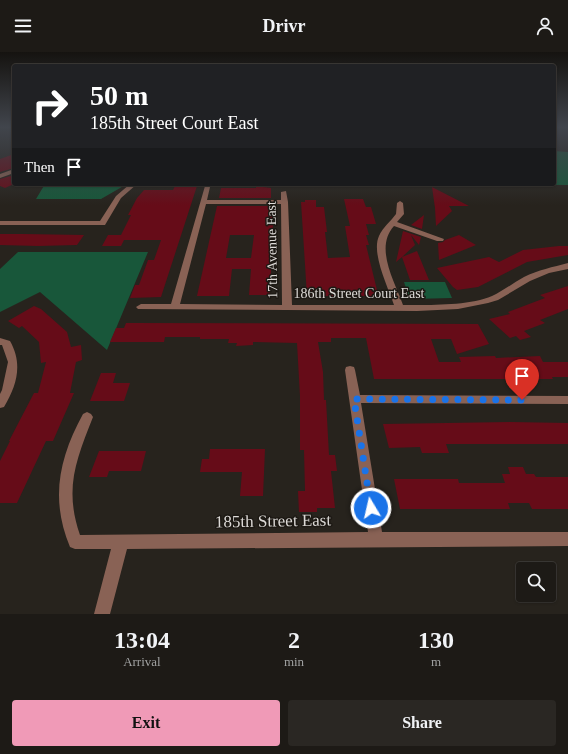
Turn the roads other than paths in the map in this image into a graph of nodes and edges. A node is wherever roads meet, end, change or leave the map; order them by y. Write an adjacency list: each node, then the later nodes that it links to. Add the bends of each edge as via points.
1 (12, 171): 2 (street)
2 (0, 176)
3 (132, 186): 9 (street, via 118,197 102,223)
4 (207, 187): 6 (street)
5 (284, 192): 7 (street, 17th Avenue East)
6 (203, 202): 7 (street); 14 (street)
7 (285, 202): 15 (street, 17th Avenue East)
8 (400, 203): 10 (street, via 400,214)
9 (0, 223)
10 (392, 223): 11 (street); 16 (street, via 381,241 381,248)
11 (440, 239)
12 (568, 266): 16 (street, 186th Street Court East, via 546,270 495,298 474,304)
13 (141, 307): 14 (street, 186th Street Court East)
14 (175, 307): 15 (street, 186th Street Court East)
15 (287, 307): 16 (street, 186th Street Court East)
16 (398, 307)
17 (0, 341): 21 (street, via 6,343 13,362 8,391)
18 (350, 370): 19 (street)
19 (354, 399): 20 (street); 23 (street)
20 (568, 400)
21 (0, 404)
22 (87, 416): 25 (street, 185th Street East, via 67,473 66,511 75,542)
23 (376, 538): 24 (street, 185th Street East); 25 (street, 185th Street East)
24 (568, 539)
25 (121, 541): 26 (street)
26 (102, 614)

